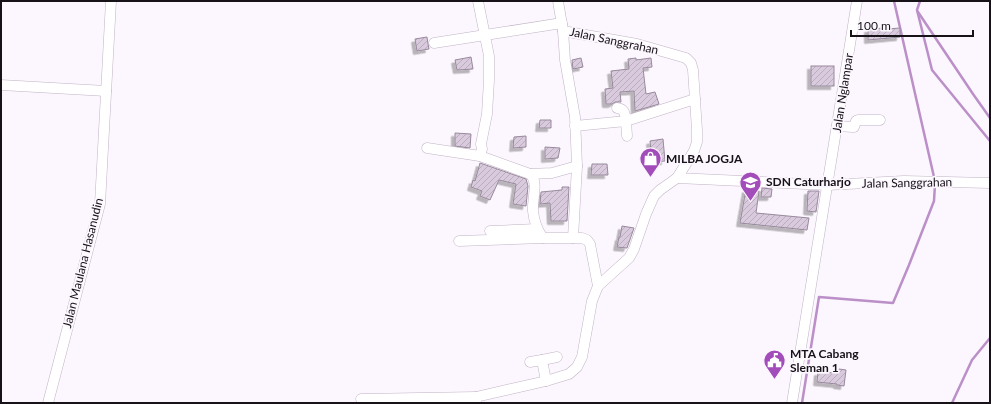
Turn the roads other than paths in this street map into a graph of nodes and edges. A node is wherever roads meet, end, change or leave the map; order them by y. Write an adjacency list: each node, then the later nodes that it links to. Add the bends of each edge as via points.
1 (112, 1): 9 (street, Jalan Maulana Hasanudin)
2 (478, 1): 6 (street)
3 (558, 1): 5 (street, Jalan Sanggrahan)
4 (858, 1): 15 (street, Jalan Nglampar)
5 (562, 27): 6 (street); 10 (street, Jalan Sanggrahan, via 686,58 693,70); 14 (street)
6 (484, 34): 7 (street); 18 (street, via 489,56 489,80 487,114)
7 (434, 43)
8 (1, 85): 9 (street)
9 (106, 91): 35 (street, Jalan Maulana Hasanudin, via 100,204)
10 (695, 99): 13 (street); 21 (street, Jalan Sanggrahan, via 697,142)
11 (617, 108): 13 (street, via 624,111)
12 (880, 120): 15 (street, via 858,120 853,128)
13 (626, 121): 14 (street); 16 (street)
14 (575, 126): 19 (street)
15 (837, 126): 23 (street, Jalan Nglampar)
16 (628, 136)
17 (427, 148): 18 (street)
18 (480, 156): 20 (street)
19 (577, 166): 20 (street, via 552,173); 26 (street)
20 (530, 174): 25 (street, via 535,183 533,211)
21 (677, 178): 23 (street, Jalan Sanggrahan); 28 (street, via 654,196 629,258)
22 (990, 183): 23 (street, Jalan Sanggrahan, via 904,181)
23 (828, 184): 36 (street, Jalan Nglampar)
24 (490, 231): 25 (street)
25 (540, 234): 26 (street); 27 (street)
26 (573, 238): 28 (street, via 582,238 590,244)
27 (459, 241)
28 (598, 286): 32 (street, via 592,302 582,357 577,367 569,374)
29 (557, 357): 30 (street)
30 (542, 360): 31 (street); 32 (street)
31 (530, 362)
32 (546, 381): 34 (street)
33 (361, 399): 34 (street)
34 (476, 400)
35 (48, 403)
36 (792, 403)

